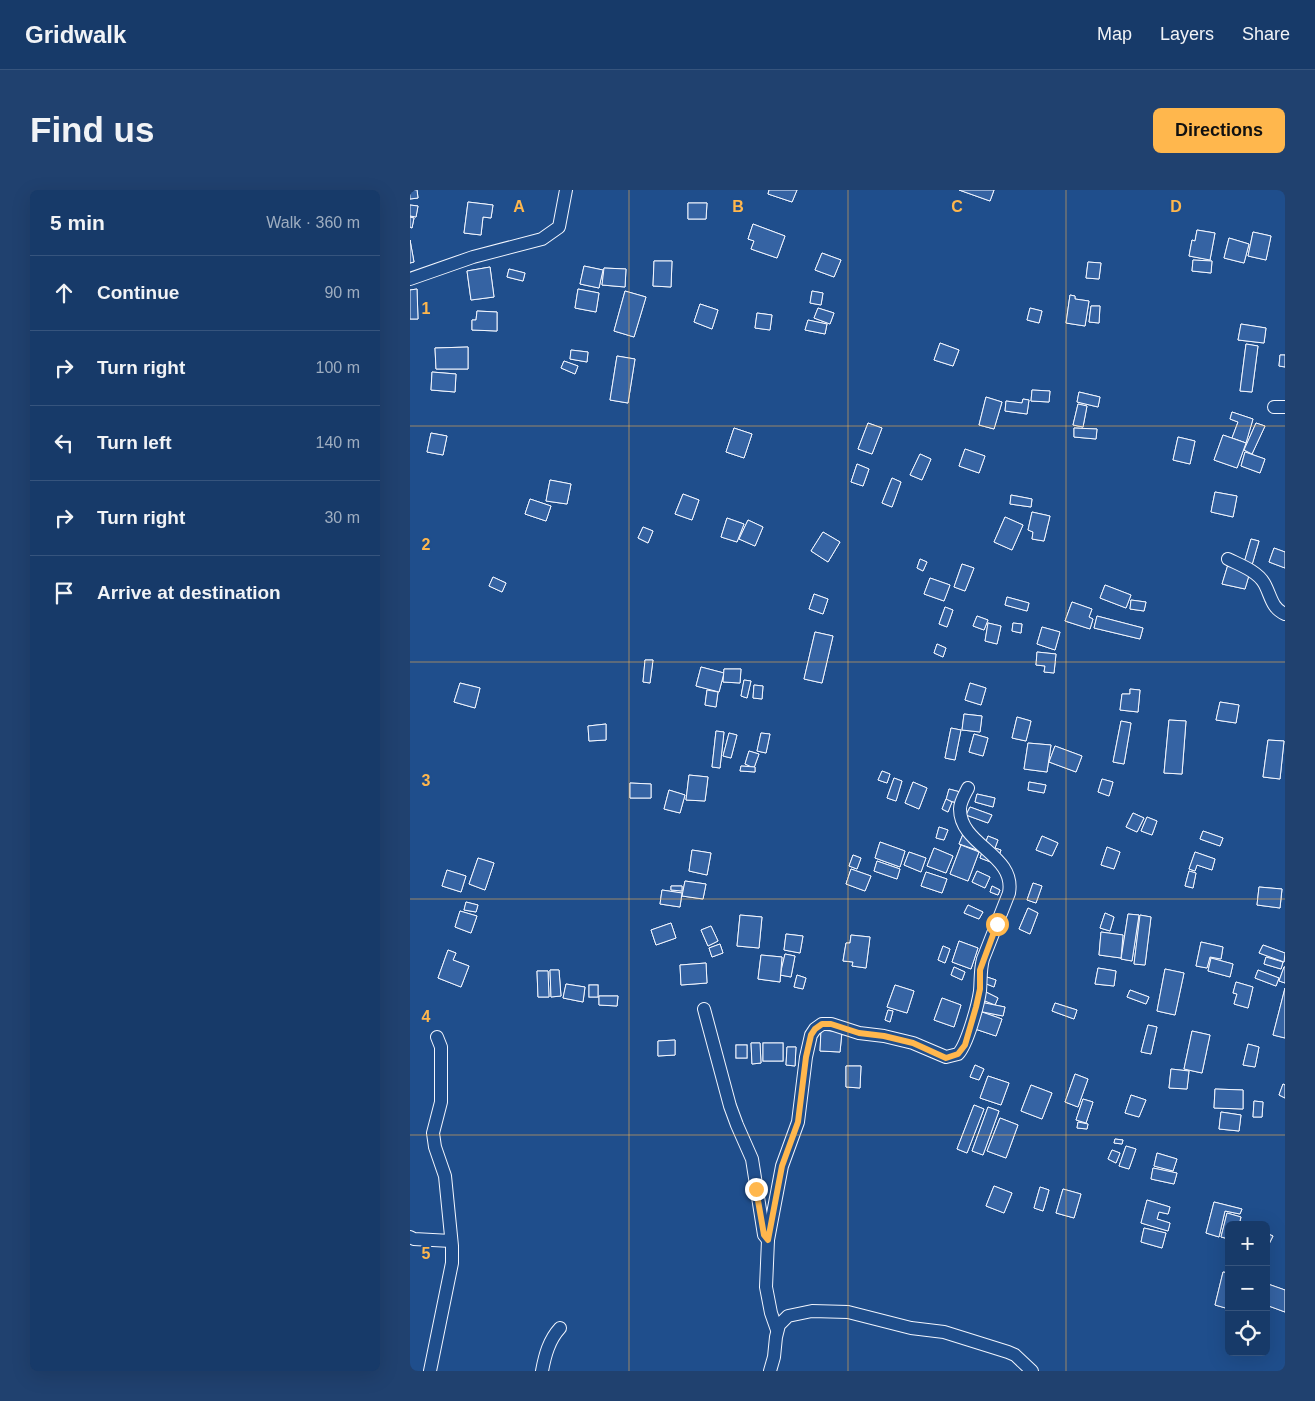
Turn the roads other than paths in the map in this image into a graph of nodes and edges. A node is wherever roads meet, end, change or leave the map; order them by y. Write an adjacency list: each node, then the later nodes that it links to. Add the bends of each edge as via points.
1 (566, 190): 2 (street, via 559,226 542,239 473,257)
2 (410, 279)
3 (1228, 559): 4 (street, via 1256,574 1264,582 1277,610)
4 (1285, 614)
5 (968, 788): 9 (street, via 962,799 962,817 971,836 1000,862 1010,886 983,959 980,989 965,1045 958,1054 946,1058 913,1043 831,1024 822,1024 815,1029 806,1057 798,1122 782,1166)
6 (704, 1009): 9 (street, via 730,1106 752,1159 764,1235)
7 (437, 1037): 10 (street, via 441,1056 441,1102 433,1133 444,1176)
8 (410, 1237): 10 (street)
9 (768, 1240): 12 (street, via 766,1287)
10 (452, 1241): 13 (street, via 452,1263)
11 (560, 1328): 14 (street, via 553,1336)
12 (777, 1330): 15 (street); 16 (street, via 788,1316 800,1312 848,1312 911,1328 944,1332 999,1349 1015,1355)
13 (430, 1371)
14 (542, 1371)
15 (770, 1371)
16 (1032, 1371)

